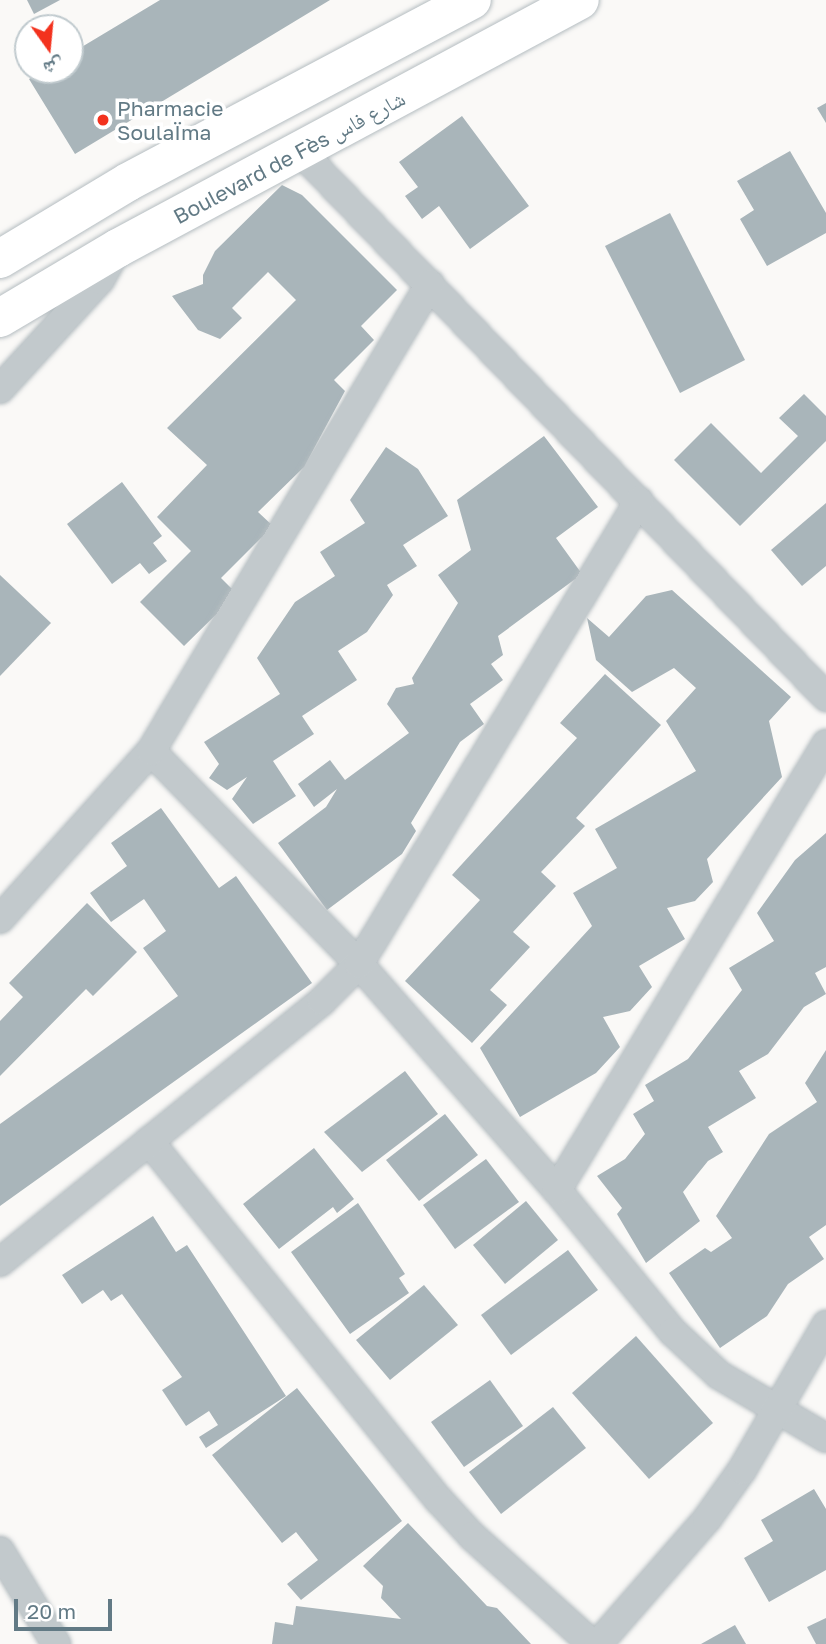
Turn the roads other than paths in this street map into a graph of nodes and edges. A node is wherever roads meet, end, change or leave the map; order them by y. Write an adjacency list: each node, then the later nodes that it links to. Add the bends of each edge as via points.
1 (472, 0): 5 (main road, via 128,182)
2 (580, 0): 3 (main road, Boulevard de Fès شارع فاس)
3 (301, 152): 4 (main road, Boulevard de Fès شارع فاس); 6 (street)
4 (118, 248): 7 (main road, Boulevard de Fès شارع فاس); 8 (street, via 100,280)
5 (0, 258)
6 (430, 284): 9 (street); 12 (street)
7 (0, 318)
8 (0, 389)
9 (639, 501): 10 (street); 14 (street)
10 (826, 697)
11 (826, 744): 16 (street)
12 (151, 751): 13 (street); 14 (street)
13 (0, 919)
14 (359, 964): 15 (street, via 322,1001); 16 (street)
15 (149, 1141): 17 (street); 23 (street, via 439,1500 472,1536)
16 (557, 1189): 19 (street, via 673,1332 719,1375)
17 (0, 1262)
18 (826, 1325): 19 (street)
19 (776, 1409): 20 (street); 24 (street, via 707,1519)
20 (826, 1438)
21 (0, 1551): 22 (street)
22 (56, 1644)
23 (592, 1644)
24 (598, 1644)

